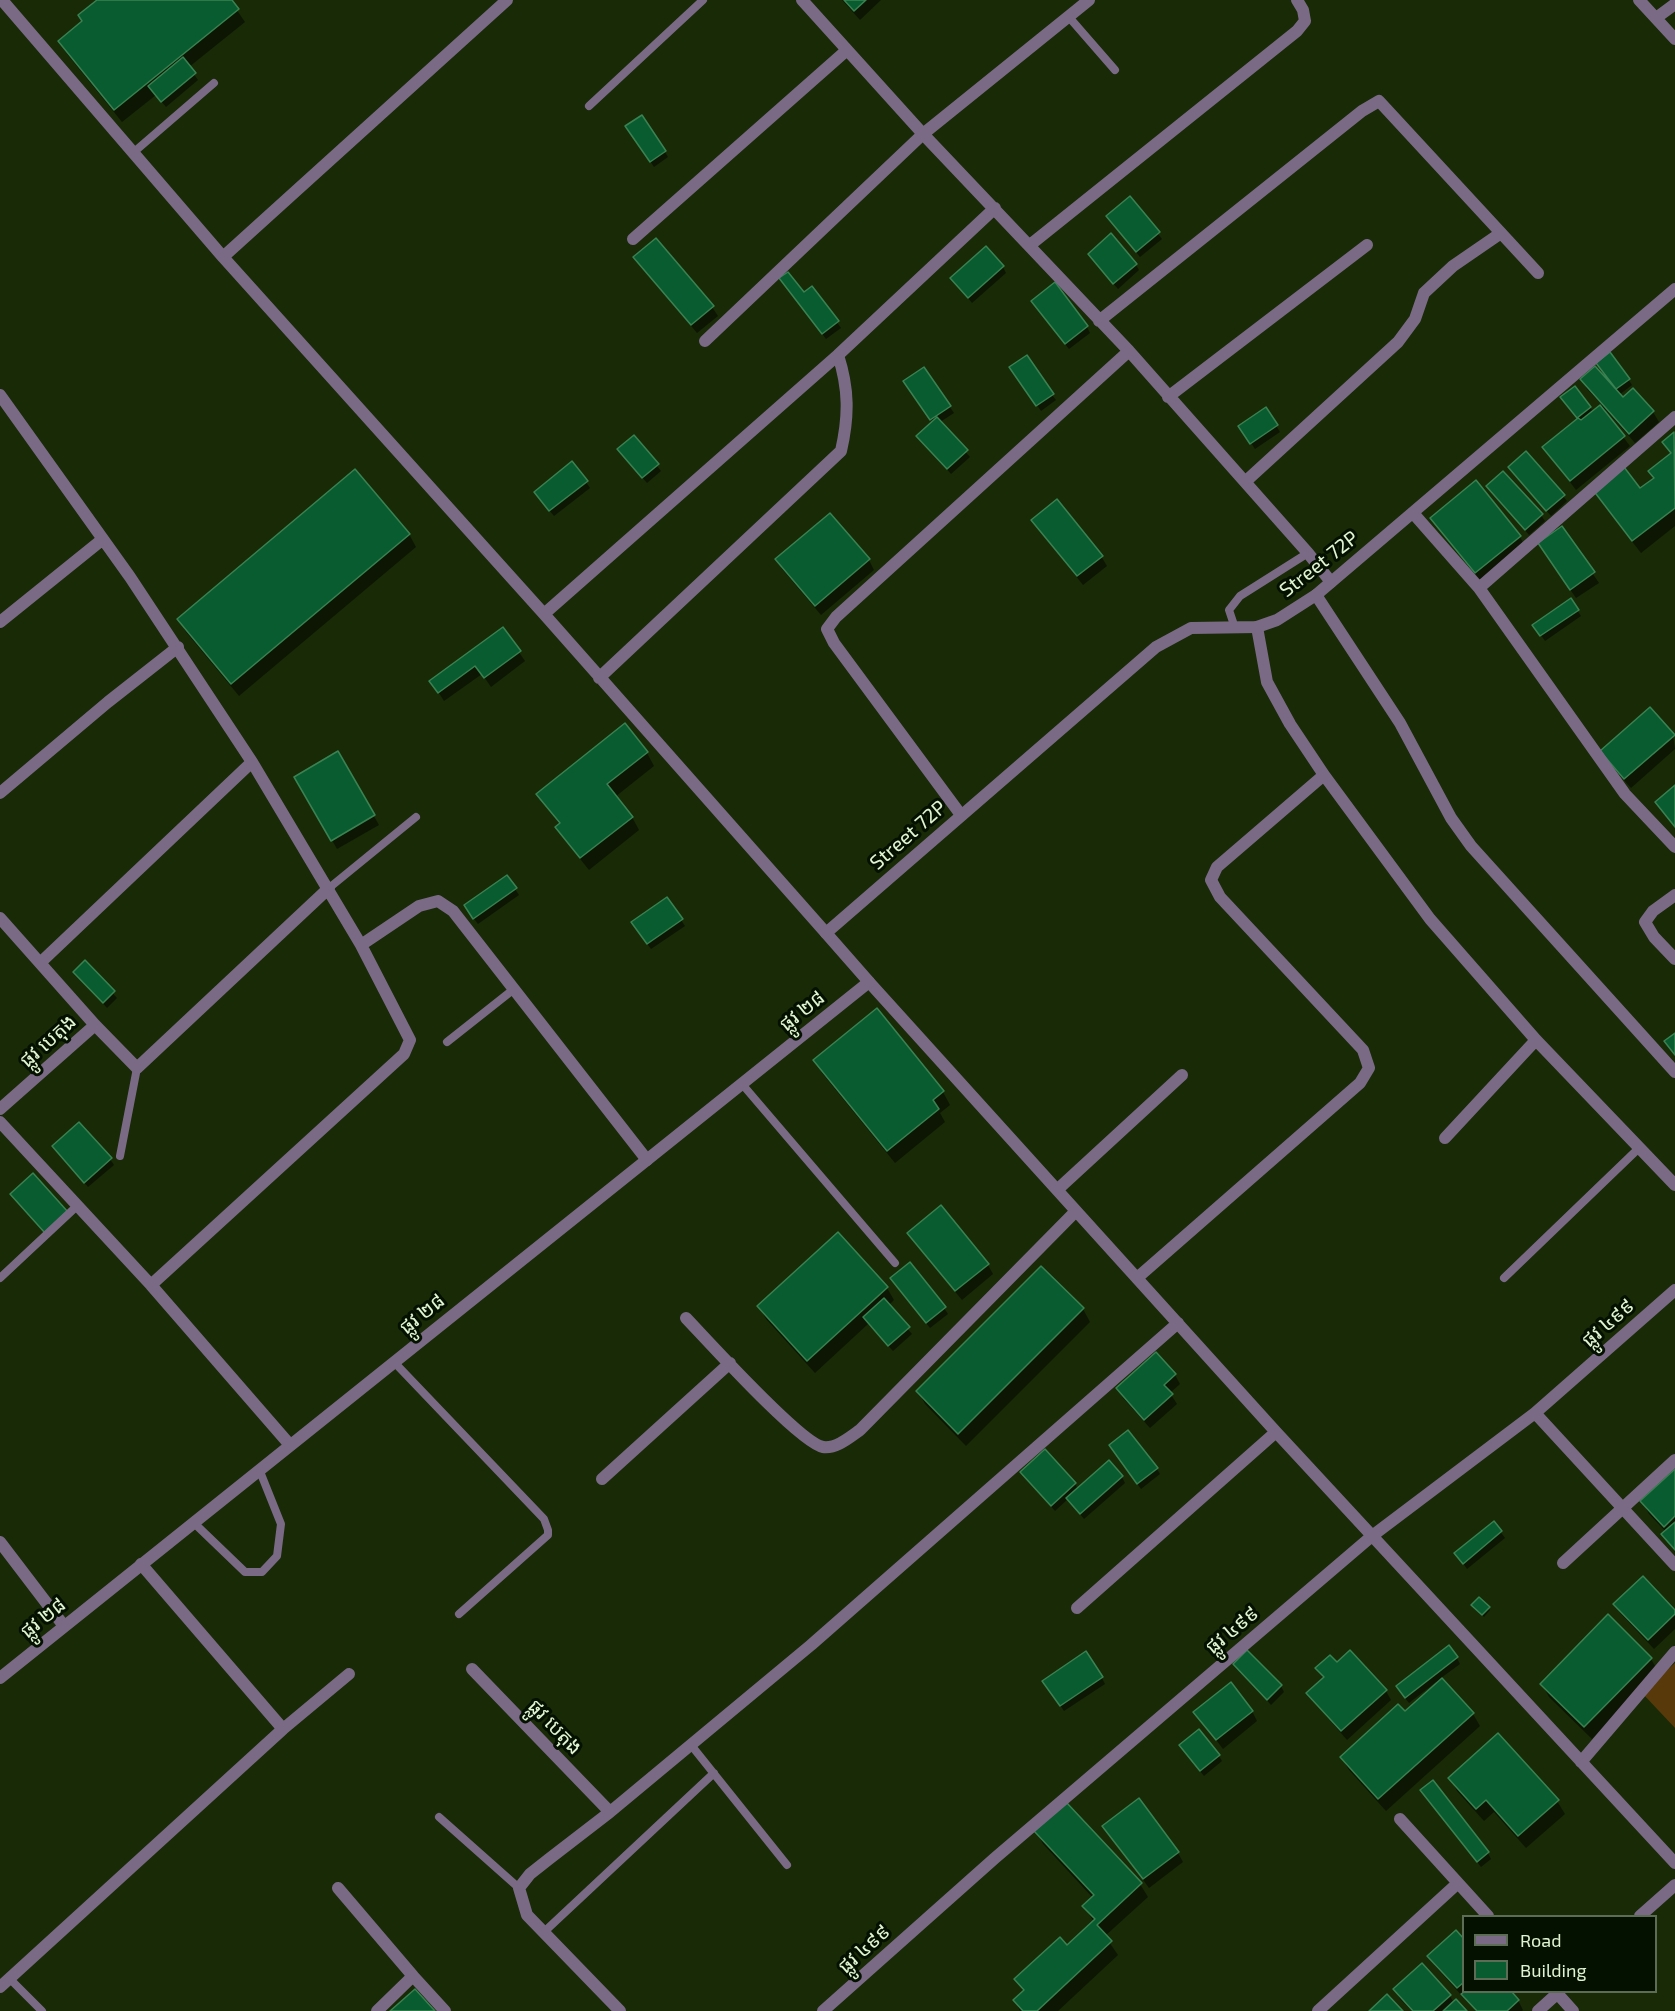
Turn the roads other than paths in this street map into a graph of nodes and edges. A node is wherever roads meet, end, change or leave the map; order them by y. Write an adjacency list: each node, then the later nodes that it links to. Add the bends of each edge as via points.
1 (2, 0): 17 (street)
2 (507, 0): 23 (street)
3 (703, 0): 15 (lane)
4 (802, 0): 12 (street)
5 (1089, 0): 9 (street)
6 (1297, 0): 21 (street, via 1305,21 1297,31)
7 (1639, 0): 10 (street)
8 (1675, 4): 10 (street)
9 (1068, 16): 13 (lane); 16 (street)
10 (1656, 18): 11 (street)
11 (1675, 39)
12 (847, 50): 16 (street); 20 (street)
13 (1115, 70)
14 (214, 83): 17 (lane)
15 (589, 106)
16 (923, 134): 18 (street); 27 (street)
17 (134, 153): 23 (street)
18 (995, 208): 21 (street); 29 (street)
19 (1501, 233): 24 (street); 26 (street, via 1379,101); 33 (street, via 1453,266 1424,293 1415,319 1398,342)
20 (633, 239)
21 (1030, 245): 26 (street)
22 (1367, 245): 31 (street)
23 (224, 257): 40 (street)
24 (1538, 273)
25 (1675, 289): 34 (street, Street 72P)
26 (1099, 321): 28 (street)
27 (705, 341)
28 (1129, 351): 31 (street); 49 (street, via 826,628)
29 (838, 355): 40 (street); 45 (street, via 848,405 841,451)
30 (0, 395): 35 (street)
31 (1168, 397): 33 (street)
32 (1675, 417): 38 (street)
33 (1245, 482): 36 (street)
34 (1413, 513): 37 (street, Street 72P); 38 (street)
35 (103, 539): 41 (street); 44 (street)
36 (1308, 553): 37 (street); 43 (lane, via 1240,596 1229,610)
37 (1331, 582): 39 (street, Street 72P)
38 (1479, 588): 51 (street, via 1625,794)
39 (1316, 595): 42 (street, Street 72P, via 1277,620); 65 (street, via 1400,723 1451,818 1471,846)
40 (544, 614): 45 (street)
41 (0, 622)
42 (1257, 627): 43 (street, Street 72P); 47 (street, via 1268,682)
43 (1235, 628): 49 (street, Street 72P, via 1191,628 1156,647)
44 (178, 647): 46 (street); 48 (street)
45 (599, 678): 55 (street)
46 (252, 762): 52 (street); 58 (street)
47 (1324, 775): 62 (street, via 1430,918); 80 (street, via 1217,867 1211,880 1221,897 1364,1050 1370,1068 1360,1083)
48 (0, 793)
49 (961, 815): 55 (street, Street 72P)
50 (416, 817): 52 (lane)
51 (1675, 847)
52 (329, 888): 56 (street); 64 (street)
53 (1675, 895): 57 (street, via 1645,922)
54 (0, 918): 58 (street)
55 (826, 933): 59 (street)
56 (362, 945): 60 (street, via 419,906 438,901 453,911); 82 (street, via 410,1040 404,1054)
57 (1675, 959)
58 (40, 963): 61 (street)
59 (869, 982): 67 (street, ផ្លូវ ២៨); 75 (street)
60 (514, 988): 63 (lane); 73 (street)
61 (95, 1025): 64 (street); 68 (street, ផ្លូវ បេតុង)
62 (1536, 1040): 70 (street); 71 (street)
63 (447, 1042)
64 (137, 1068): 72 (lane)
65 (1675, 1072)
66 (1182, 1075): 75 (street)
67 (742, 1084): 73 (street, ផ្លូវ ២៨); 78 (lane)
68 (0, 1109)
69 (0, 1122): 76 (street)
70 (1445, 1138)
71 (1638, 1149): 74 (street); 81 (lane)
72 (120, 1156)
73 (647, 1160): 86 (street, ផ្លូវ ២៨)
74 (1675, 1185)
75 (1057, 1190): 77 (street)
76 (77, 1206): 79 (lane); 82 (street)
77 (1076, 1211): 80 (street); 87 (street, via 860,1430 836,1445 823,1447 810,1440)
78 (895, 1263)
79 (0, 1278)
80 (1137, 1278): 85 (street)
81 (1504, 1278)
82 (151, 1285): 90 (street)
83 (1675, 1290): 88 (street, ផ្លូវ ៤៩៩)
84 (686, 1318): 87 (street)
85 (1178, 1323): 89 (street); 109 (street, via 811,1645)
86 (394, 1362): 90 (street, ផ្លូវ ២៨); 102 (lane, via 544,1520 548,1530 548,1535)
87 (730, 1363): 93 (street)
88 (1535, 1413): 94 (street); 96 (street, ផ្លូវ ៤៩៩)
89 (1276, 1432): 96 (street); 101 (street)
90 (290, 1445): 92 (street, ផ្លូវ ២៨)
91 (1675, 1460): 94 (street)
92 (259, 1469): 95 (street, ផ្លូវ ២៨); 95 (lane, via 281,1524 277,1556 262,1572 245,1572)
93 (602, 1479)
94 (1623, 1508): 98 (street); 100 (street)
95 (193, 1522): 99 (street, ផ្លូវ ២៨)
96 (1372, 1536): 110 (street); 132 (street, ផ្លូវ ៤៩៩, via 995,1858)
97 (0, 1542): 103 (street)
98 (1563, 1563)
99 (141, 1564): 103 (street, ផ្លូវ ២៨); 108 (street)
100 (1675, 1565)
101 (1077, 1608)
102 (459, 1614)
103 (64, 1626): 107 (street, ផ្លូវ ២៨)
104 (1675, 1652): 110 (street)
105 (472, 1669): 112 (street, ផ្លូវ បេតុង)
106 (349, 1674): 108 (street)
107 (0, 1678)
108 (283, 1729): 125 (street)
109 (691, 1745): 111 (lane); 112 (street)
110 (1581, 1762): 115 (street)
111 (714, 1773): 116 (lane); 123 (lane)
112 (609, 1812): 120 (street)
113 (439, 1817): 120 (lane)
114 (1400, 1819): 117 (street)
115 (1675, 1863)
116 (788, 1865)
117 (1458, 1883): 121 (street); 133 (street)
118 (1675, 1885): 122 (street)
119 (338, 1888): 124 (street)
120 (519, 1888): 123 (street, via 527,1915)
121 (1486, 1915)
122 (1642, 1915)
123 (544, 1932): 131 (street)
124 (413, 1976): 129 (street); 130 (street)
125 (5, 1983): 128 (lane)
126 (1556, 1993): 134 (street)
127 (1558, 1993): 135 (street)
128 (42, 2011)
129 (377, 2011)
130 (445, 2011)
131 (620, 2011)
132 (823, 2011)
133 (1318, 2011)
134 (1538, 2011)
135 (1574, 2011)

